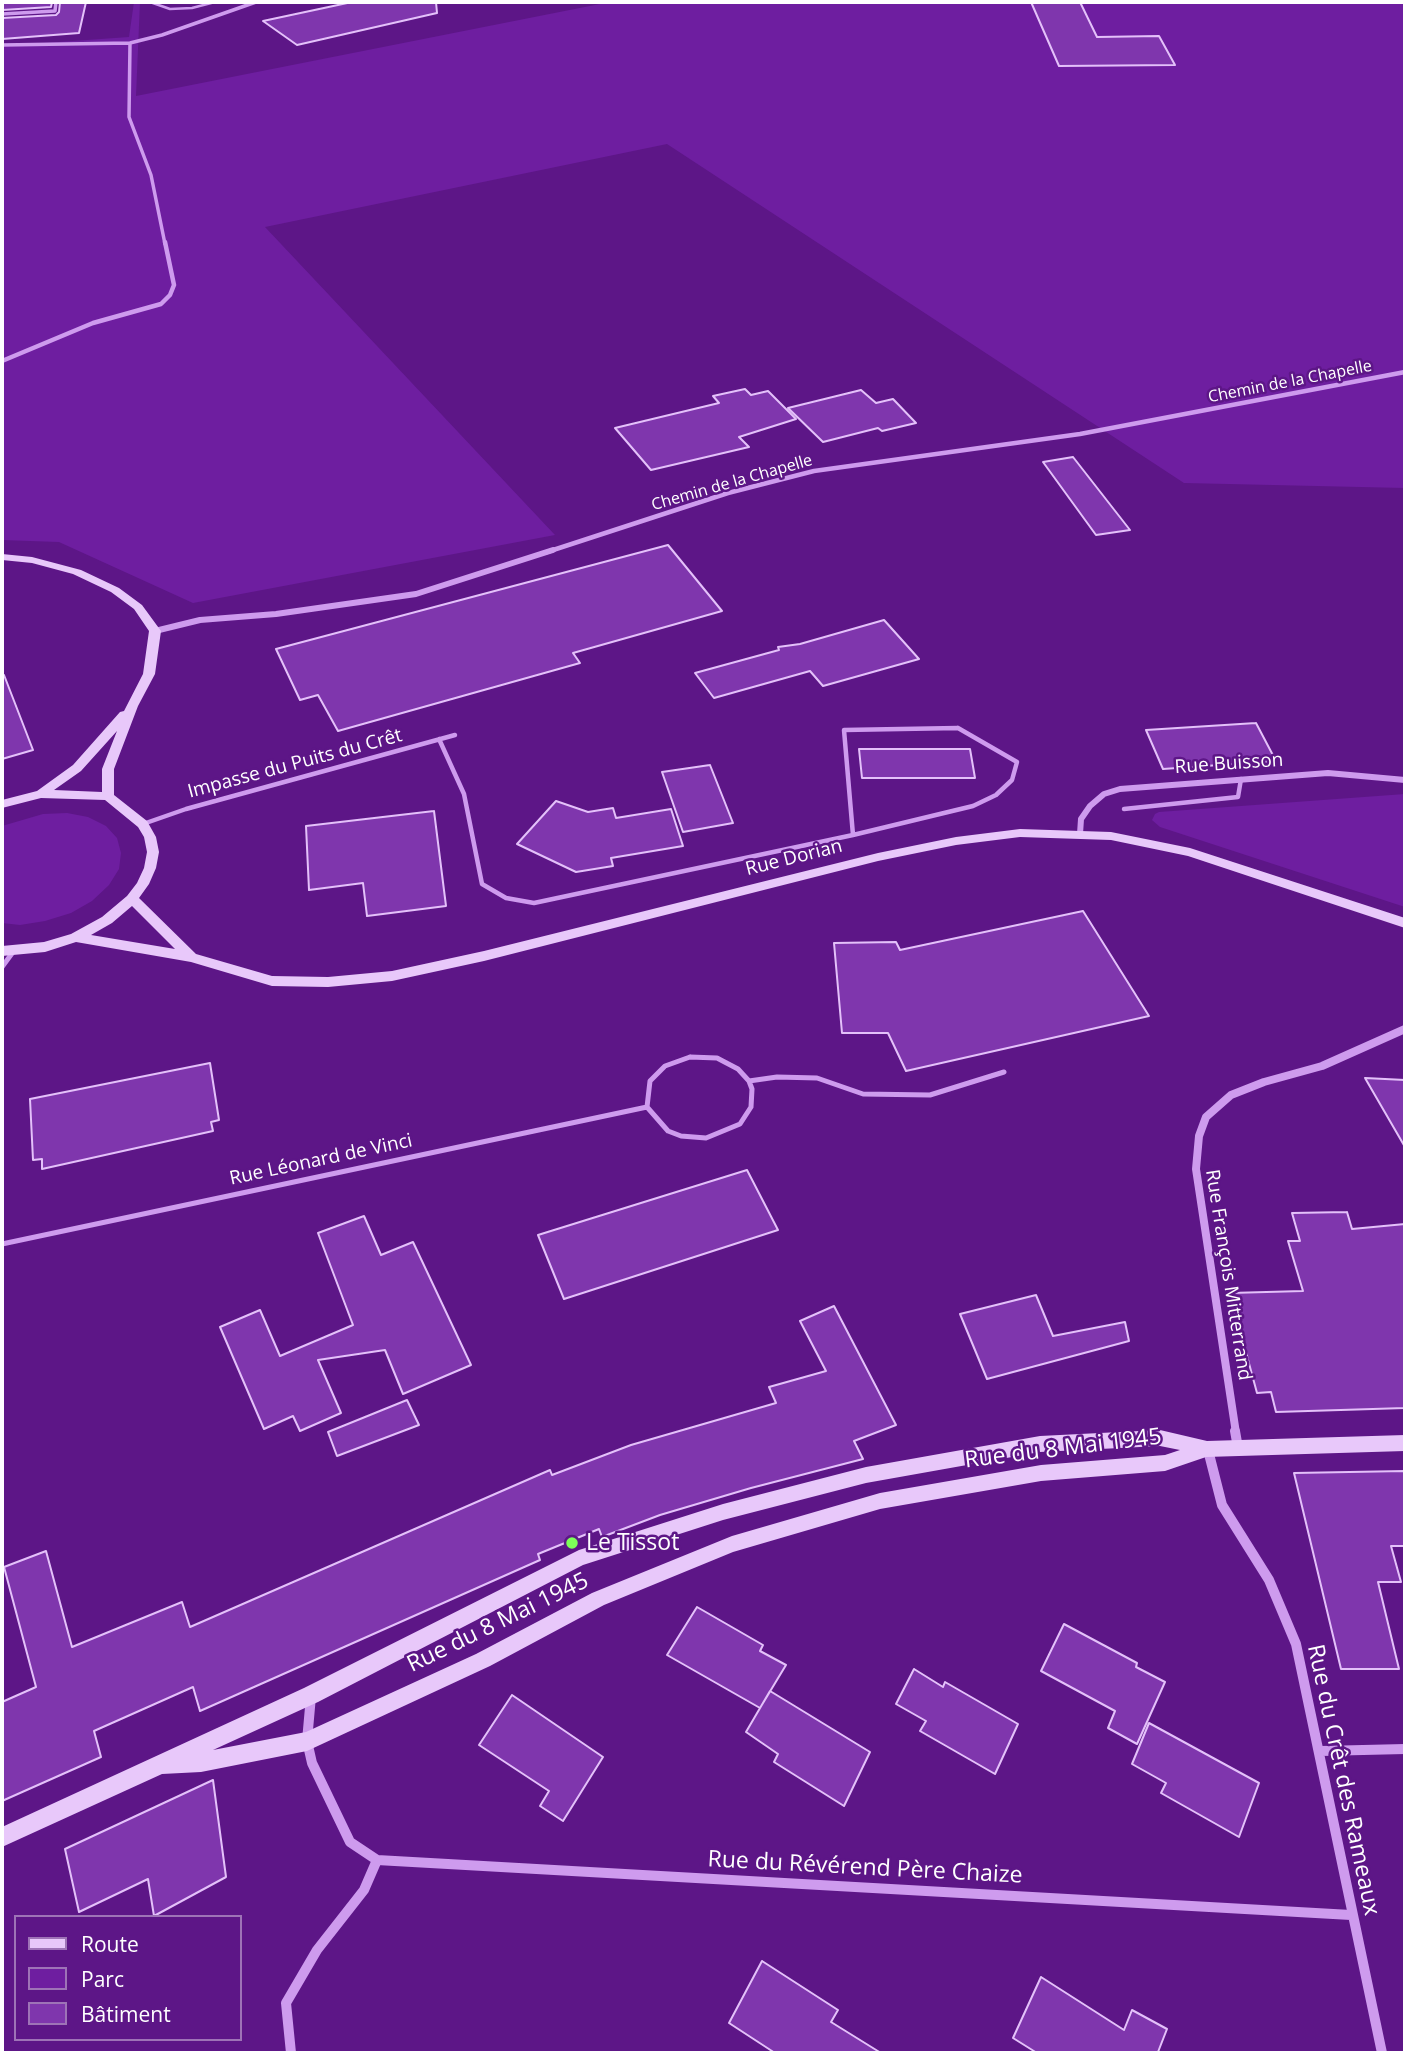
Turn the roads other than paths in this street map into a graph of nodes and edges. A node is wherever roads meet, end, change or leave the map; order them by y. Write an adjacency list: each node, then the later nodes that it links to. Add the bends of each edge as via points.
1 (56, 2): 5 (street, via 55,11)
2 (150, 2): 3 (lane, via 170,9)
3 (215, 2)
4 (256, 2): 6 (street)
5 (2, 14)
6 (130, 43): 7 (street); 8 (street, via 129,117 151,175 174,285 170,295 161,304 93,323)
7 (2, 45)
8 (2, 361)
9 (1405, 372): 11 (street, Chemin de la Chapelle, via 1080,433 814,471 728,493 416,594 200,621)
10 (2, 557): 11 (main road, via 77,572 106,585 138,607)
11 (155, 631): 12 (main road, via 149,674)
12 (132, 706): 17 (main road, via 77,768); 18 (main road, via 108,769)
13 (455, 735): 14 (lane, Impasse du Puits du Crêt)
14 (439, 739): 21 (lane, Impasse du Puits du Crêt); 23 (lane, via 464,794 482,884 506,898 534,903)
15 (1241, 779): 16 (street, Rue Buisson, via 1328,773); 20 (lane, via 1237,797); 22 (street, Rue Buisson, via 1104,794 1082,819)
16 (1405, 780)
17 (41, 794): 18 (main road); 19 (main road)
18 (108, 796): 21 (main road)
19 (2, 804)
20 (1124, 809)
21 (143, 824): 24 (main road, via 153,852 143,884)
22 (1080, 834): 25 (main road, Rue Dorian, via 1190,852); 28 (main road, Rue Dorian, via 1020,833 878,857 392,976 272,981)
23 (853, 835): 23 (lane, via 973,806 996,795 1012,780 1017,762 958,728 844,730)
24 (132, 899): 26 (main road); 28 (main road, Rue Dorian)
25 (1405, 923)
26 (76, 937): 27 (main road, via 45,947); 28 (main road, Rue Dorian)
27 (7, 951): 29 (lane)
28 (191, 957)
29 (2, 967)
30 (1405, 1029): 37 (street, Rue François Mitterrand, via 1322,1066 1231,1095 1206,1117 1196,1169)
31 (1004, 1072): 32 (lane, via 930,1096 863,1094 817,1078)
32 (749, 1081): 33 (lane, via 718,1058 690,1057 665,1066 650,1082); 33 (lane, via 751,1107 740,1124 706,1138 668,1131)
33 (647, 1107): 34 (lane, Rue Léonard de Vinci)
34 (2, 1244)
35 (1405, 1443): 37 (main road)
36 (1207, 1449): 37 (main road); 38 (main road, Rue du 8 Mai 1945, via 1160,1438 1040,1444 866,1475 723,1512 579,1558); 39 (main road, Rue du 8 Mai 1945, via 1165,1463 1041,1473 880,1501 732,1544 598,1600 484,1660); 41 (street, Rue du Crêt des Rameaux, via 1222,1505 1269,1580 1296,1644)
37 (1239, 1449)
38 (311, 1695): 39 (street); 42 (main road, Rue du 8 Mai 1945)
39 (307, 1741): 42 (main road, Rue du 8 Mai 1945, via 201,1762); 44 (street, via 312,1763 351,1842)
40 (1405, 1749): 41 (street)
41 (1321, 1751): 45 (street, Rue du Crêt des Rameaux)
42 (153, 1766): 43 (main road, Rue du 8 Mai 1945)
43 (2, 1837)
44 (377, 1860): 45 (street, Rue du Révérend Père Chaize); 46 (street, via 364,1890 317,1950 286,2003)
45 (1351, 1915): 47 (street, Rue du Crêt des Rameaux)
46 (291, 2053)
47 (1382, 2053)

